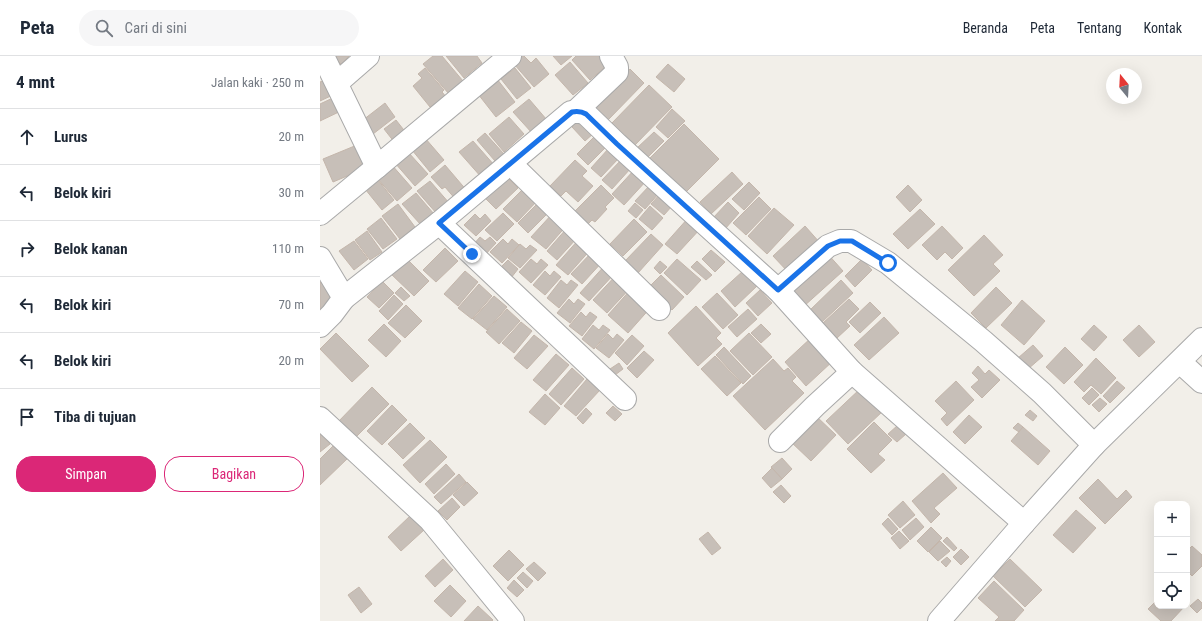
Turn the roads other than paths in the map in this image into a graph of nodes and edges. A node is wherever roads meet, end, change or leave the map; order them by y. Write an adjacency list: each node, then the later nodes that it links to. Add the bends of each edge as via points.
1 (323, 56): 5 (street)
2 (368, 56): 5 (street)
3 (510, 56): 8 (street)
4 (611, 56): 6 (street, via 617,72)
5 (337, 83): 8 (street)
6 (576, 111): 7 (street); 12 (street, via 586,114)
7 (511, 164): 10 (street); 14 (street)
8 (377, 167): 9 (street)
9 (320, 214)
10 (439, 223): 13 (street); 20 (street)
11 (320, 258): 13 (street)
12 (778, 290): 18 (street); 23 (street, via 828,246 840,241 852,241 888,263 983,341 1042,393)
13 (344, 298): 15 (street)
14 (659, 309)
15 (320, 326)
16 (1202, 339): 17 (street)
17 (1180, 362): 19 (street); 23 (street)
18 (852, 372): 22 (street); 24 (street)
19 (1202, 382)
20 (624, 399)
21 (320, 418): 25 (street, via 430,520)
22 (780, 441)
23 (1094, 445): 24 (street)
24 (1024, 523): 26 (street)
25 (513, 621)
26 (939, 621)

